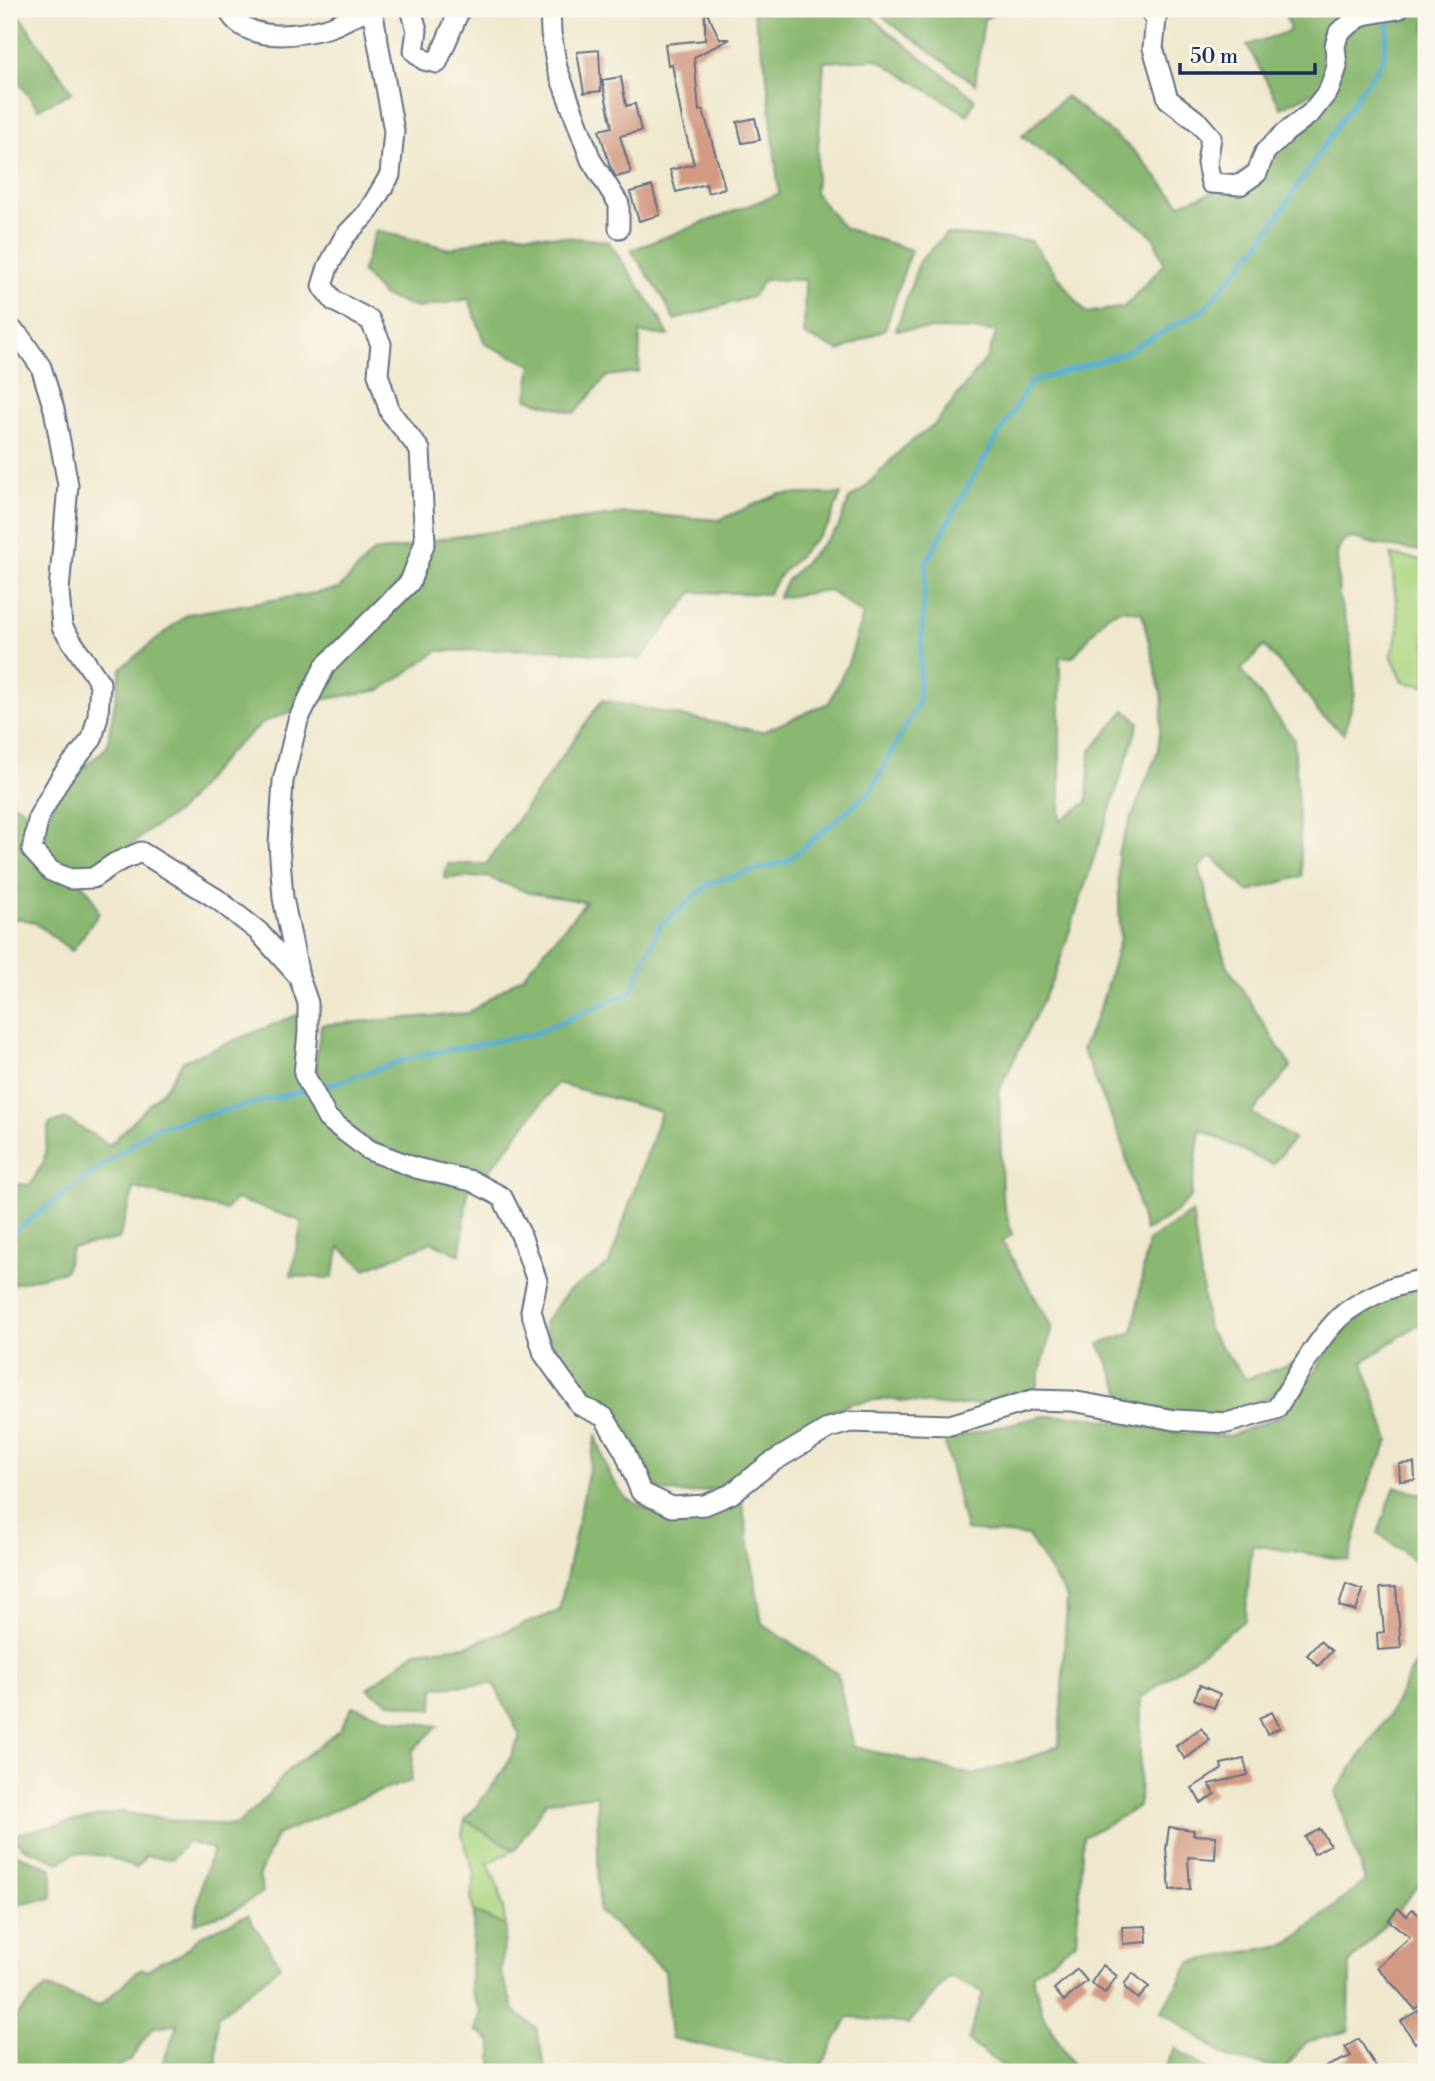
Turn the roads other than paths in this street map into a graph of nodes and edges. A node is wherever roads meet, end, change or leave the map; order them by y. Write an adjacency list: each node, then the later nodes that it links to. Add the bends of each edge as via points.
1 (228, 9): 2 (street, via 244,27 268,34 329,27)
2 (369, 9): 10 (street, via 394,131 390,175 368,212 345,236 322,286 334,302 370,320 381,344 378,374 390,412 421,450 425,542 410,582 325,666 298,720 283,780 279,844 283,898)
3 (411, 9): 4 (street, via 417,30 414,51 437,63)
4 (460, 9)
5 (550, 9): 8 (street, via 557,68 591,160 618,204)
6 (1149, 9): 7 (street, via 1156,20 1153,48 1168,99 1211,136 1207,163 1211,183 1240,185 1257,173 1265,152 1311,113 1329,89 1337,68 1339,32 1363,15)
7 (1398, 9)
8 (619, 228)
9 (9, 327): 10 (street, via 41,367 54,409 68,485 59,591 62,627 100,682 92,739 61,777 39,816 32,850 51,871 70,879 93,878 141,852 227,907 258,932)
10 (299, 977): 11 (street, via 308,1003 304,1074 327,1118 369,1150 416,1168 472,1181 502,1197 537,1281 531,1311 544,1354 582,1406 604,1417 641,1492 672,1507 705,1505 731,1494 769,1464 829,1428 850,1422 950,1425 1032,1400 1072,1401 1175,1420 1227,1423 1276,1409 1346,1312 1388,1289)
11 (1426, 1280)

